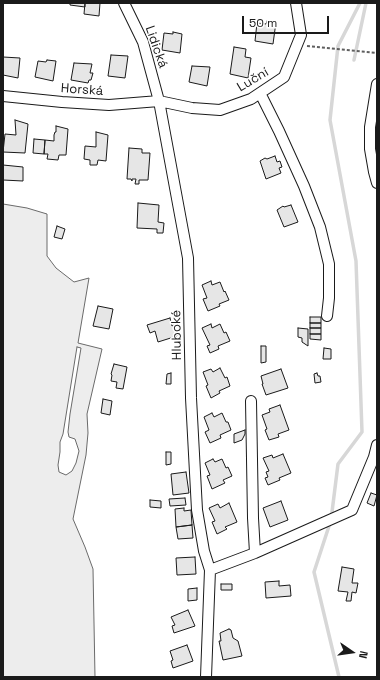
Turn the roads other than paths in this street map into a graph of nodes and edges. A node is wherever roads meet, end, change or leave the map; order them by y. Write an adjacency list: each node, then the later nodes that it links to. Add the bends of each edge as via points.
1 (124, 3): 6 (street, Lidická, via 143,42)
2 (296, 3): 4 (street, Luční, via 301,35 284,77)
3 (377, 84): 7 (street, via 370,128 370,149)
4 (260, 93): 6 (street, Luční, via 251,99 220,110 192,108); 8 (street, via 301,179 320,227 329,264)
5 (3, 96): 6 (street, Horská, via 109,105)
6 (159, 101): 12 (street, Hluboké, via 188,258 197,510)
7 (377, 183)
8 (327, 316)
9 (251, 401): 11 (street)
10 (377, 445): 11 (street, via 352,510)
11 (255, 553): 12 (street)
12 (210, 570): 13 (street, Hluboké)
13 (206, 677)

